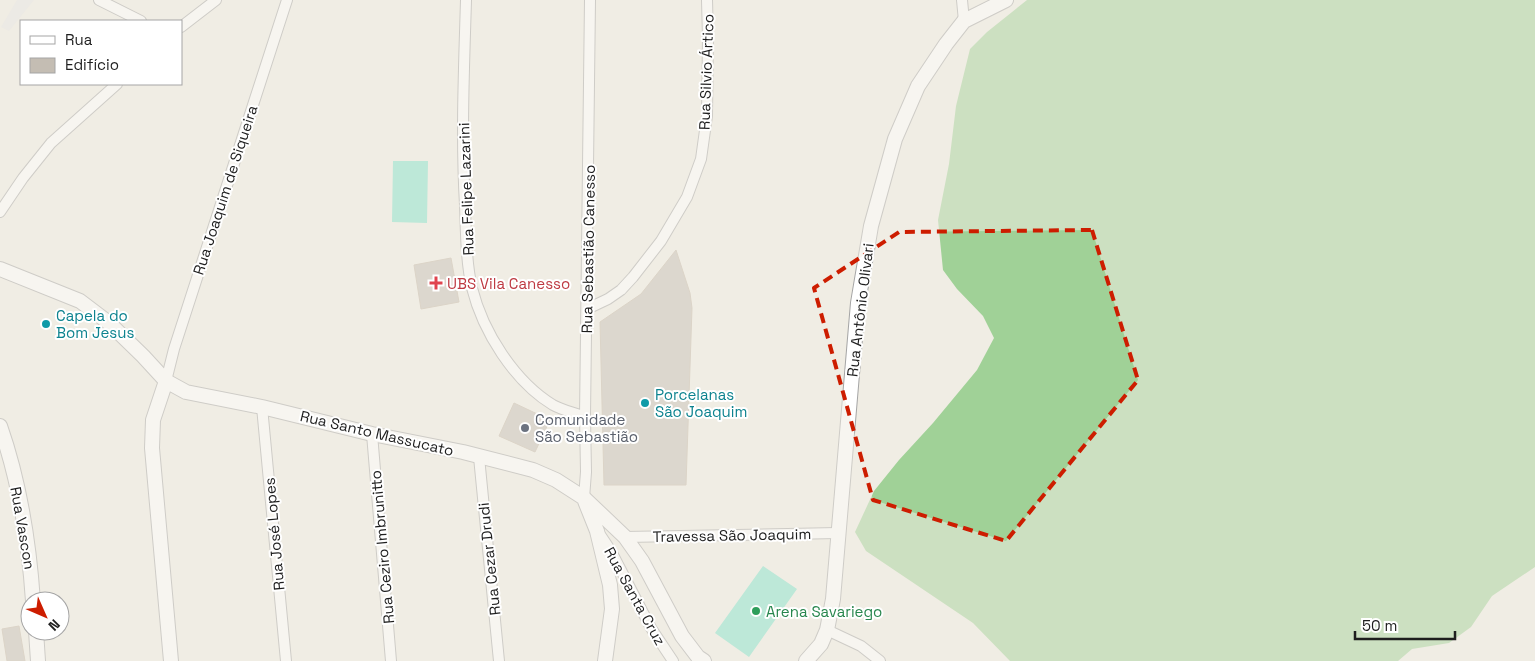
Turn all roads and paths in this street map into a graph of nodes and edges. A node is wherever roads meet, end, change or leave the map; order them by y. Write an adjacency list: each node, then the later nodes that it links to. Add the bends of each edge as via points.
1 (99, 0): 9 (street)
2 (216, 0): 11 (street)
3 (287, 0): 16 (street, Rua Joaquim de Siqueira)
4 (466, 0): 18 (street, Rua Felipe Lazarini, via 463,165 466,247 472,289 488,330 505,358 529,386 554,405)
5 (590, 0): 15 (street, Rua Sebastião Canesso)
6 (707, 0): 15 (street, Rua Silvio Ártico, via 707,116 700,159 687,197 661,240 633,277 621,290)
7 (962, 0): 10 (street)
8 (1006, 0): 10 (street, Rua Antônio Olivari)
9 (139, 20)
10 (964, 22): 24 (street, Rua Antônio Olivari, via 918,86 896,140 871,226 858,303)
11 (182, 27)
12 (117, 85): 13 (street, via 51,144)
13 (0, 212)
14 (0, 269): 16 (street, via 80,301 109,323)
15 (587, 309): 18 (street, Rua Sebastião Canesso)
16 (166, 382): 17 (street, Rua Santo Massucato, via 186,392); 30 (street, via 154,420 152,448)
17 (262, 407): 20 (street, Rua Santo Massucato); 31 (street, Rua José Lopes)
18 (585, 417): 22 (street, Rua Sebastião Canesso)
19 (0, 426): 26 (street, Rua Vascon, via 22,505)
20 (372, 434): 21 (street, Rua Santo Massucato); 32 (street, Rua Ceziro Imbrunitto)
21 (479, 456): 22 (street, Rua Santo Massucato, via 533,470); 33 (street, Rua Cezar Drudi)
22 (584, 498): 23 (street); 25 (street)
23 (597, 531): 34 (street, via 610,585 612,609); 35 (street, Rua Santa Cruz)
24 (838, 533): 25 (street, Travessa São Joaquim); 27 (street, Rua Antônio Olivari)
25 (625, 537): 36 (street, via 642,561 682,636)
26 (33, 591)
27 (827, 630): 37 (street, Rua Antônio Olivari, via 821,644); 38 (street, via 861,646)
28 (37, 641): 29 (street)
29 (38, 661)
30 (171, 661)
31 (286, 661)
32 (391, 661)
33 (499, 661)
34 (605, 661)
35 (673, 661)
36 (704, 661)
37 (806, 661)
38 (880, 661)

